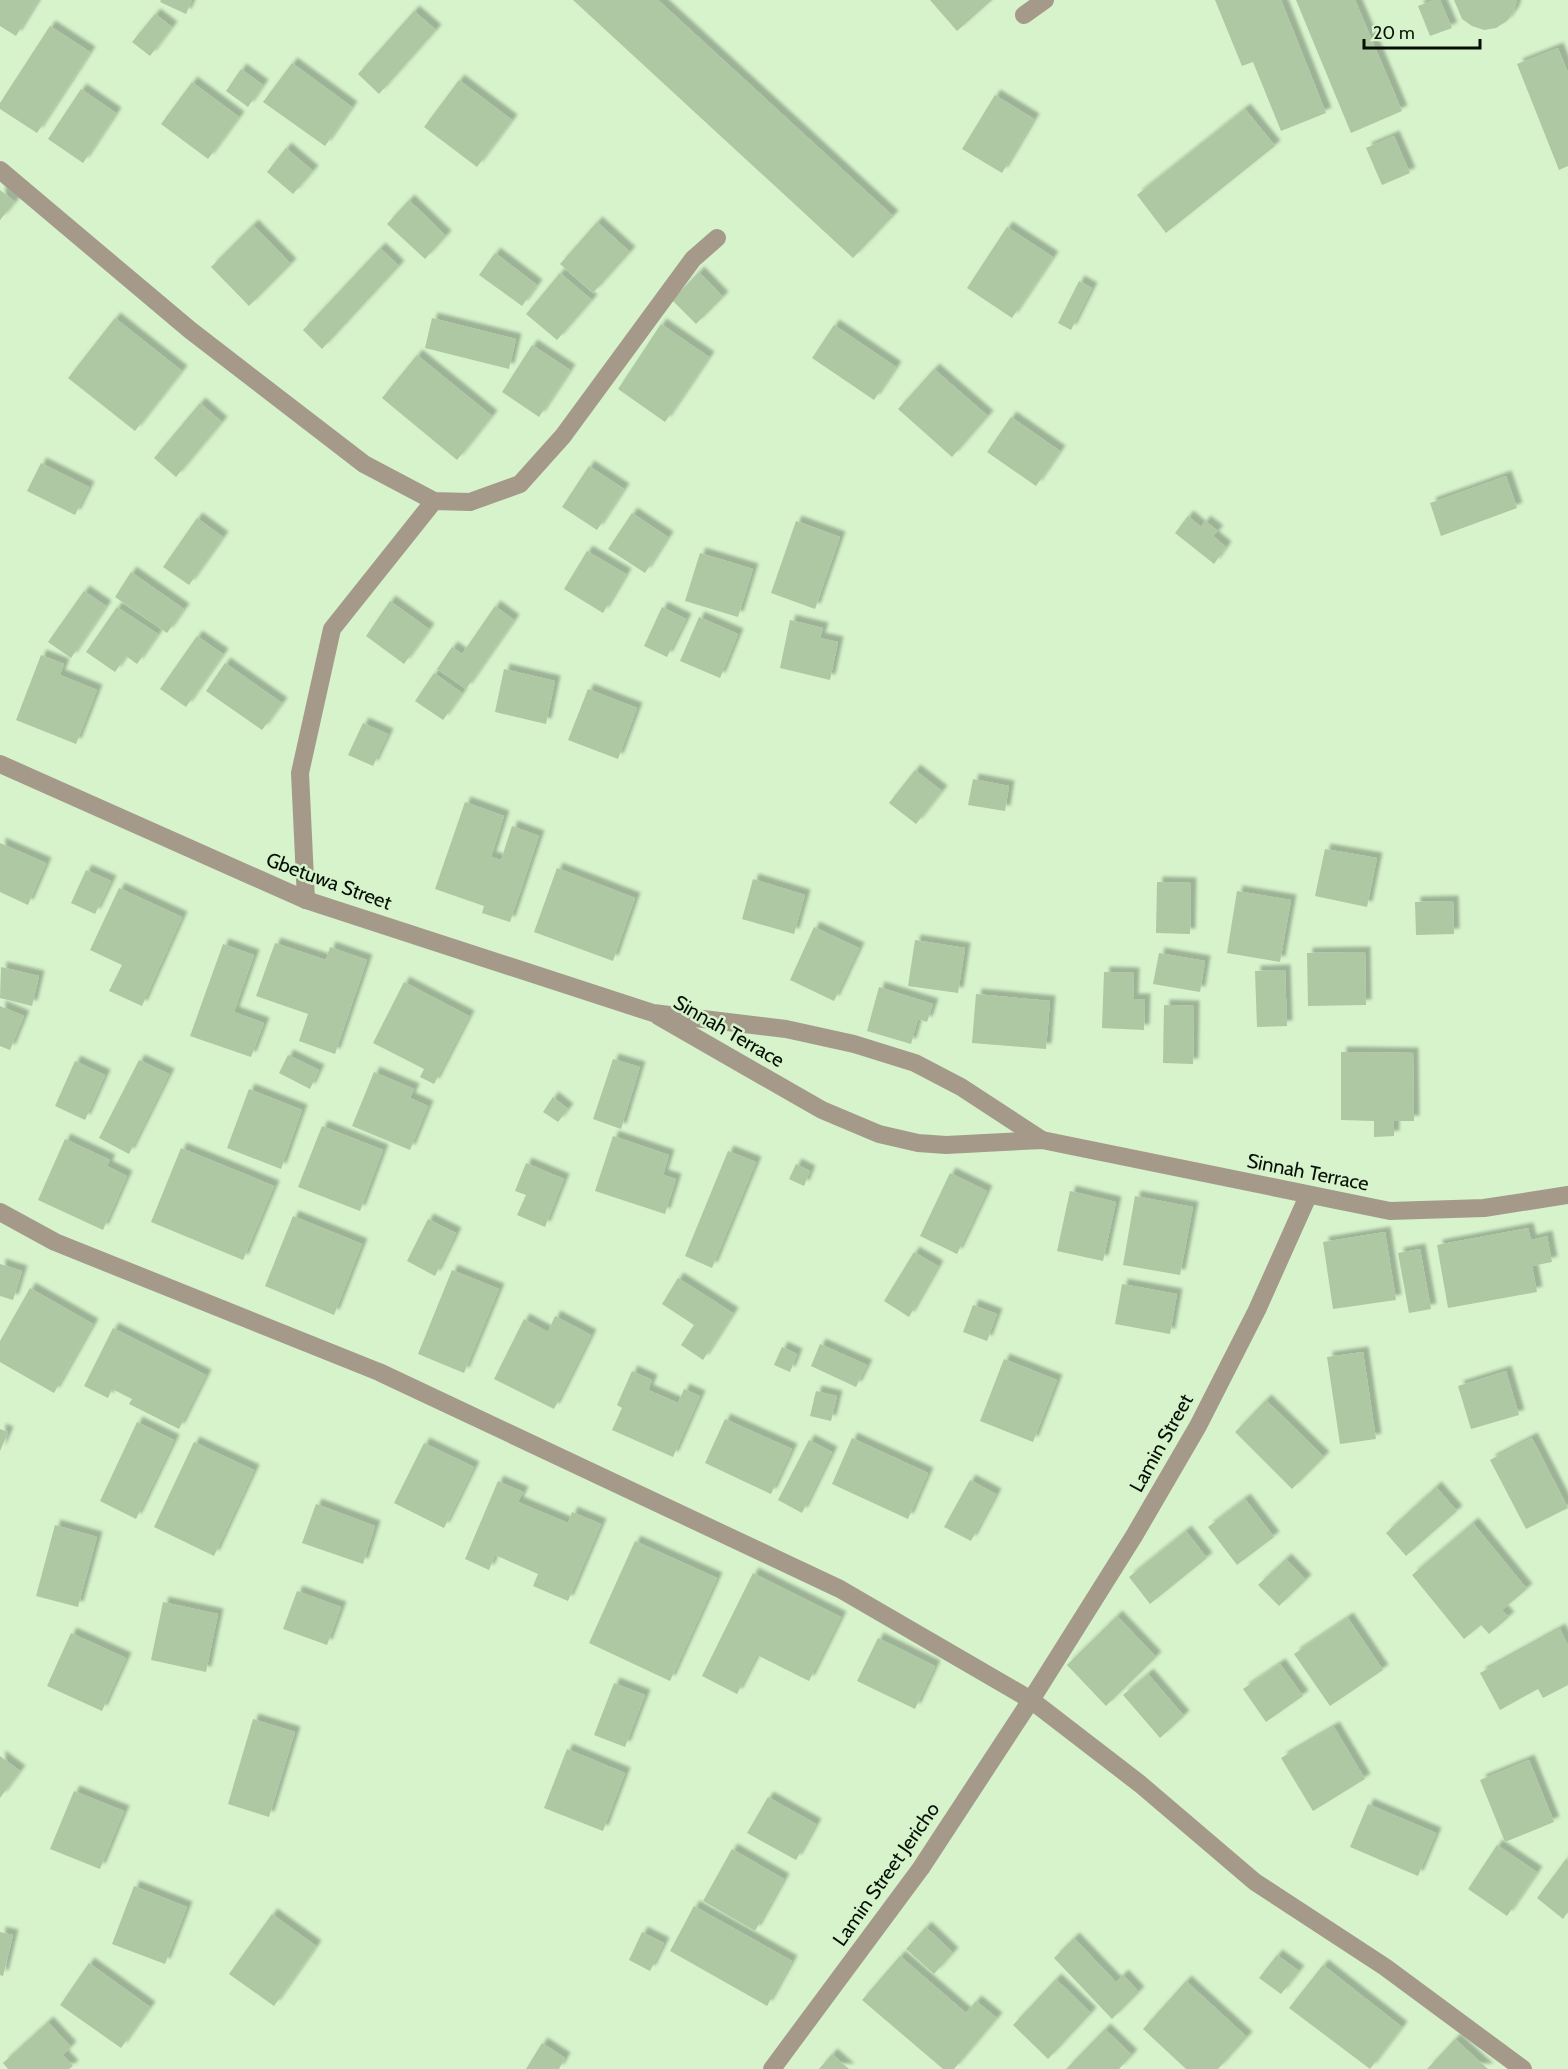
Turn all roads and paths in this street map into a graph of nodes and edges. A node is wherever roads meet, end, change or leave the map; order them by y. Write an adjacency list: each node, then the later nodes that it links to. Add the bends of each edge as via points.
1 (1045, 0): 2 (street)
2 (1024, 15)
3 (0, 170): 5 (street, via 190,330 364,464)
4 (717, 238): 5 (street, via 693,259 563,435 520,484 470,502)
5 (434, 501): 7 (street, via 332,629 300,773)
6 (0, 764): 7 (street, Gbetuwa Street)
7 (306, 900): 8 (street, Gbetuwa Street)
8 (653, 1013): 9 (street, Sinnah Terrace, via 786,1029 854,1044 915,1064 961,1087); 9 (street, Sinnah Terrace, via 822,1110 879,1134 946,1146)
9 (1042, 1140): 11 (street, Sinnah Terrace)
10 (1568, 1195): 11 (street, Sinnah Terrace, via 1484,1208 1390,1211)
11 (1308, 1196): 13 (street, Lamin Street, via 1257,1310 1198,1426)
12 (0, 1212): 13 (street, via 56,1242 379,1372 840,1589)
13 (1031, 1700): 14 (street, Lamin Street Jericho, via 921,1868); 15 (street, via 1140,1784 1255,1882 1385,1967)
14 (772, 2069)
15 (1523, 2069)

